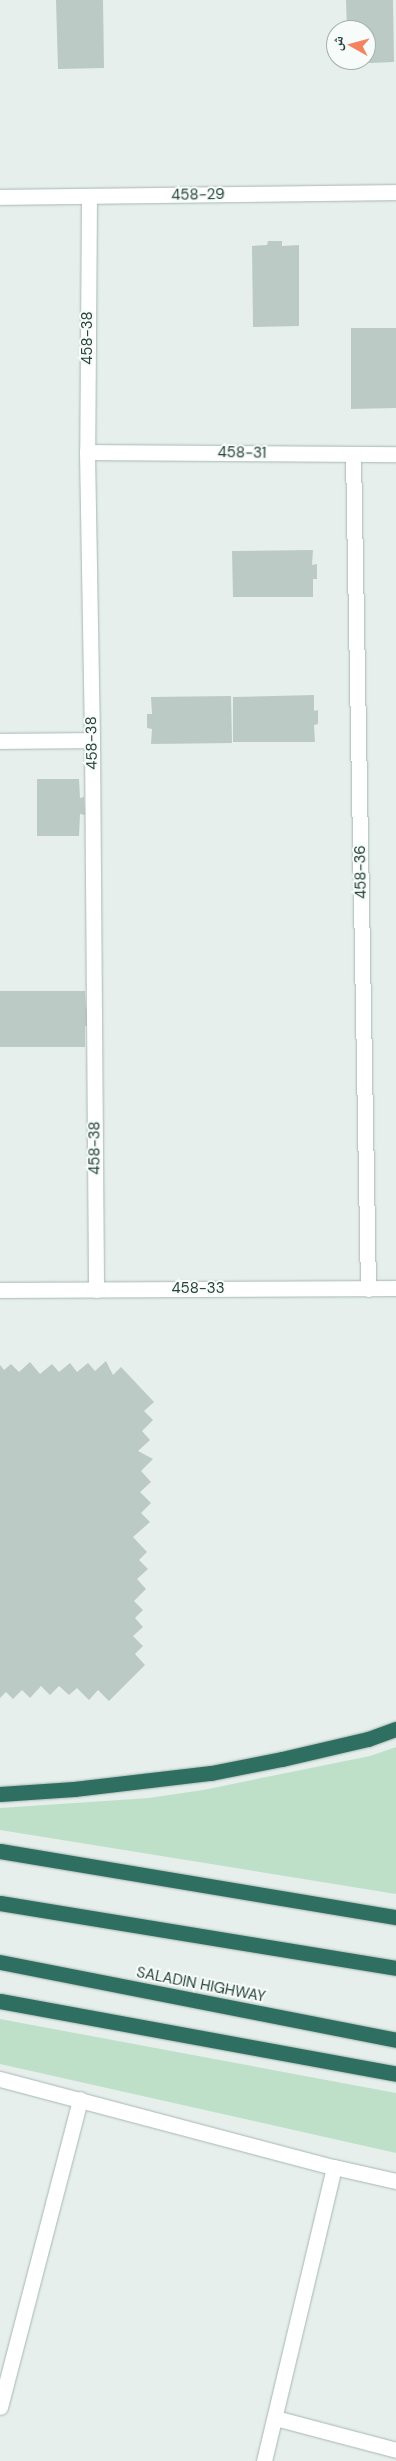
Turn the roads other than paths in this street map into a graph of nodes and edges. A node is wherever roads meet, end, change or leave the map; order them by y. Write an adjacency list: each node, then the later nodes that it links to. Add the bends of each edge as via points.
1 (396, 192): 3 (street, 458-29)
2 (0, 197): 3 (street, 458-29)
3 (89, 197): 4 (street, 458-38)
4 (87, 452): 5 (street, 458-31); 7 (street, 458-38)
5 (353, 454): 6 (street, 458-31); 10 (street, 458-36)
6 (396, 454)
7 (92, 740): 8 (street); 12 (street, 458-38)
8 (0, 741)
9 (396, 1288): 10 (street, 458-33)
10 (368, 1289): 12 (street, 458-33)
11 (0, 1290): 12 (street, 458-33)
12 (96, 1290)
13 (396, 1729): 14 (highway, via 301,1755 211,1773)
14 (0, 1794)
15 (0, 1851): 17 (highway)
16 (0, 1903): 19 (highway)
17 (396, 1917)
18 (0, 1962): 21 (highway, SALADIN HIGHWAY)
19 (396, 1968)
20 (0, 2001): 22 (highway)
21 (396, 2040)
22 (396, 2074)
23 (0, 2079): 24 (street)
24 (80, 2100): 25 (street); 27 (street)
25 (334, 2167): 26 (street); 29 (street)
26 (396, 2181)
27 (6, 2361): 28 (street)
28 (0, 2407)
29 (275, 2418): 30 (street); 31 (street)
30 (396, 2450)
31 (264, 2461)

